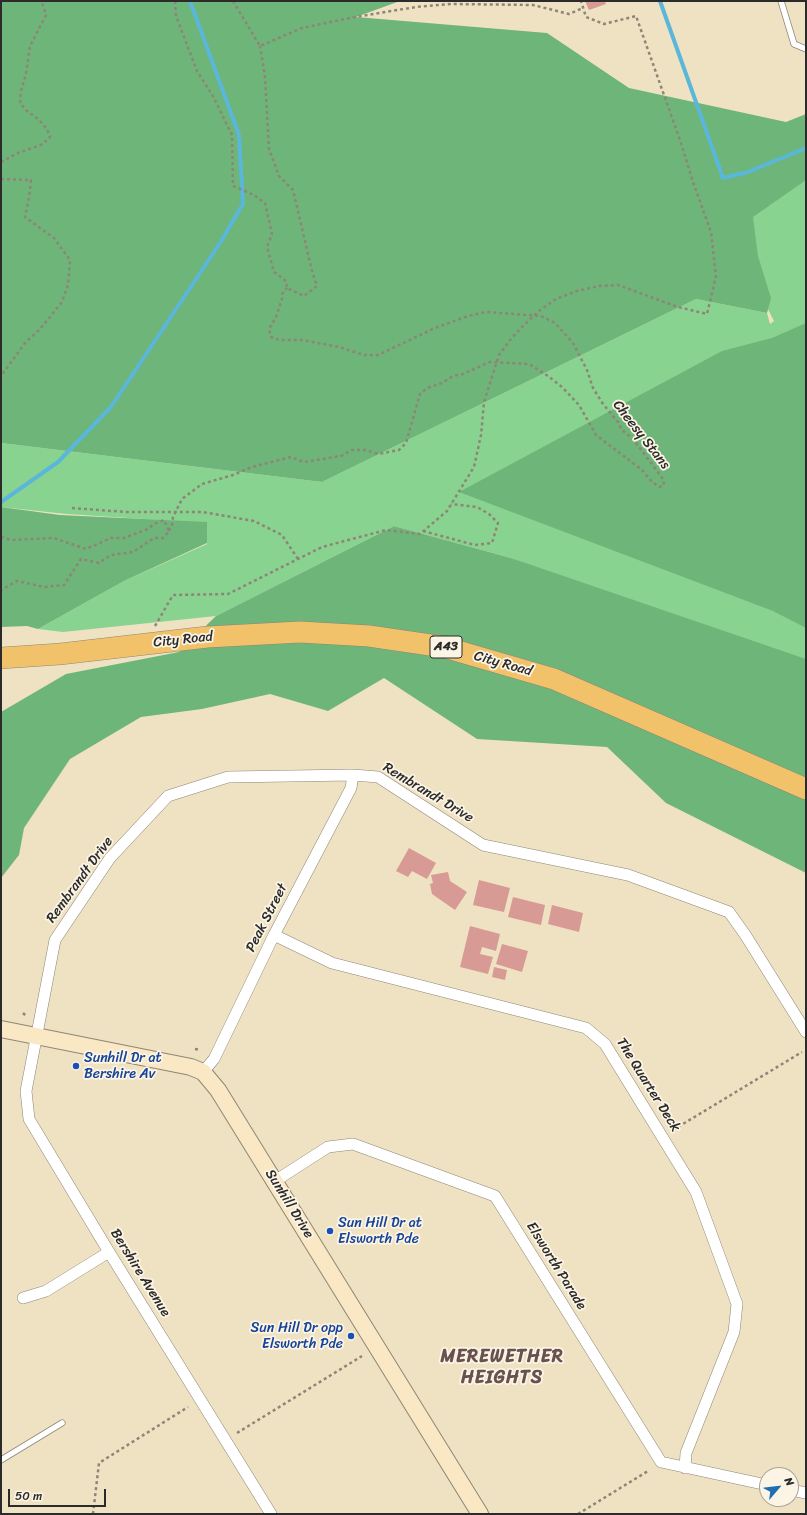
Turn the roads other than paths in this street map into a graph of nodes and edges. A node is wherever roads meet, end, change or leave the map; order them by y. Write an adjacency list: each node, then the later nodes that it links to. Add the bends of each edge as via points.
1 (781, 1): 2 (lane, via 794,44)
2 (806, 49)
3 (1, 650): 4 (highway, City Road / A43)
4 (60, 654): 5 (highway, City Road / A43); 7 (highway, City Road / A43, via 207,637 300,632 369,636 444,647 554,679)
5 (1, 658)
6 (353, 775): 8 (street, Peak Street, via 351,788); 10 (street, Rembrandt Drive, via 378,777 483,844 628,875 729,912); 11 (street, Rembrandt Drive, via 228,777 168,796 110,858 55,940)
7 (806, 789)
8 (274, 935): 12 (street, Peak Street, via 214,1059); 18 (street, The Quarter Deck, via 332,963 586,1028 605,1044 696,1192 737,1304 734,1332 686,1453)
9 (1, 1028): 11 (street)
10 (806, 1032)
11 (36, 1035): 12 (street, via 191,1067); 14 (street, Bershire Avenue, via 26,1091 29,1118)
12 (204, 1072): 13 (street, Sunhill Drive)
13 (275, 1181): 18 (street, Elsworth Parade, via 328,1147 353,1144 495,1196 661,1462); 21 (street, Sunhill Drive)
14 (110, 1252): 15 (street, via 46,1291); 20 (street, Bershire Avenue)
15 (24, 1298)
16 (62, 1423): 17 (lane)
17 (1, 1460)
18 (685, 1468): 19 (street, Elsworth Parade)
19 (759, 1483)
20 (271, 1514)
21 (480, 1514)

